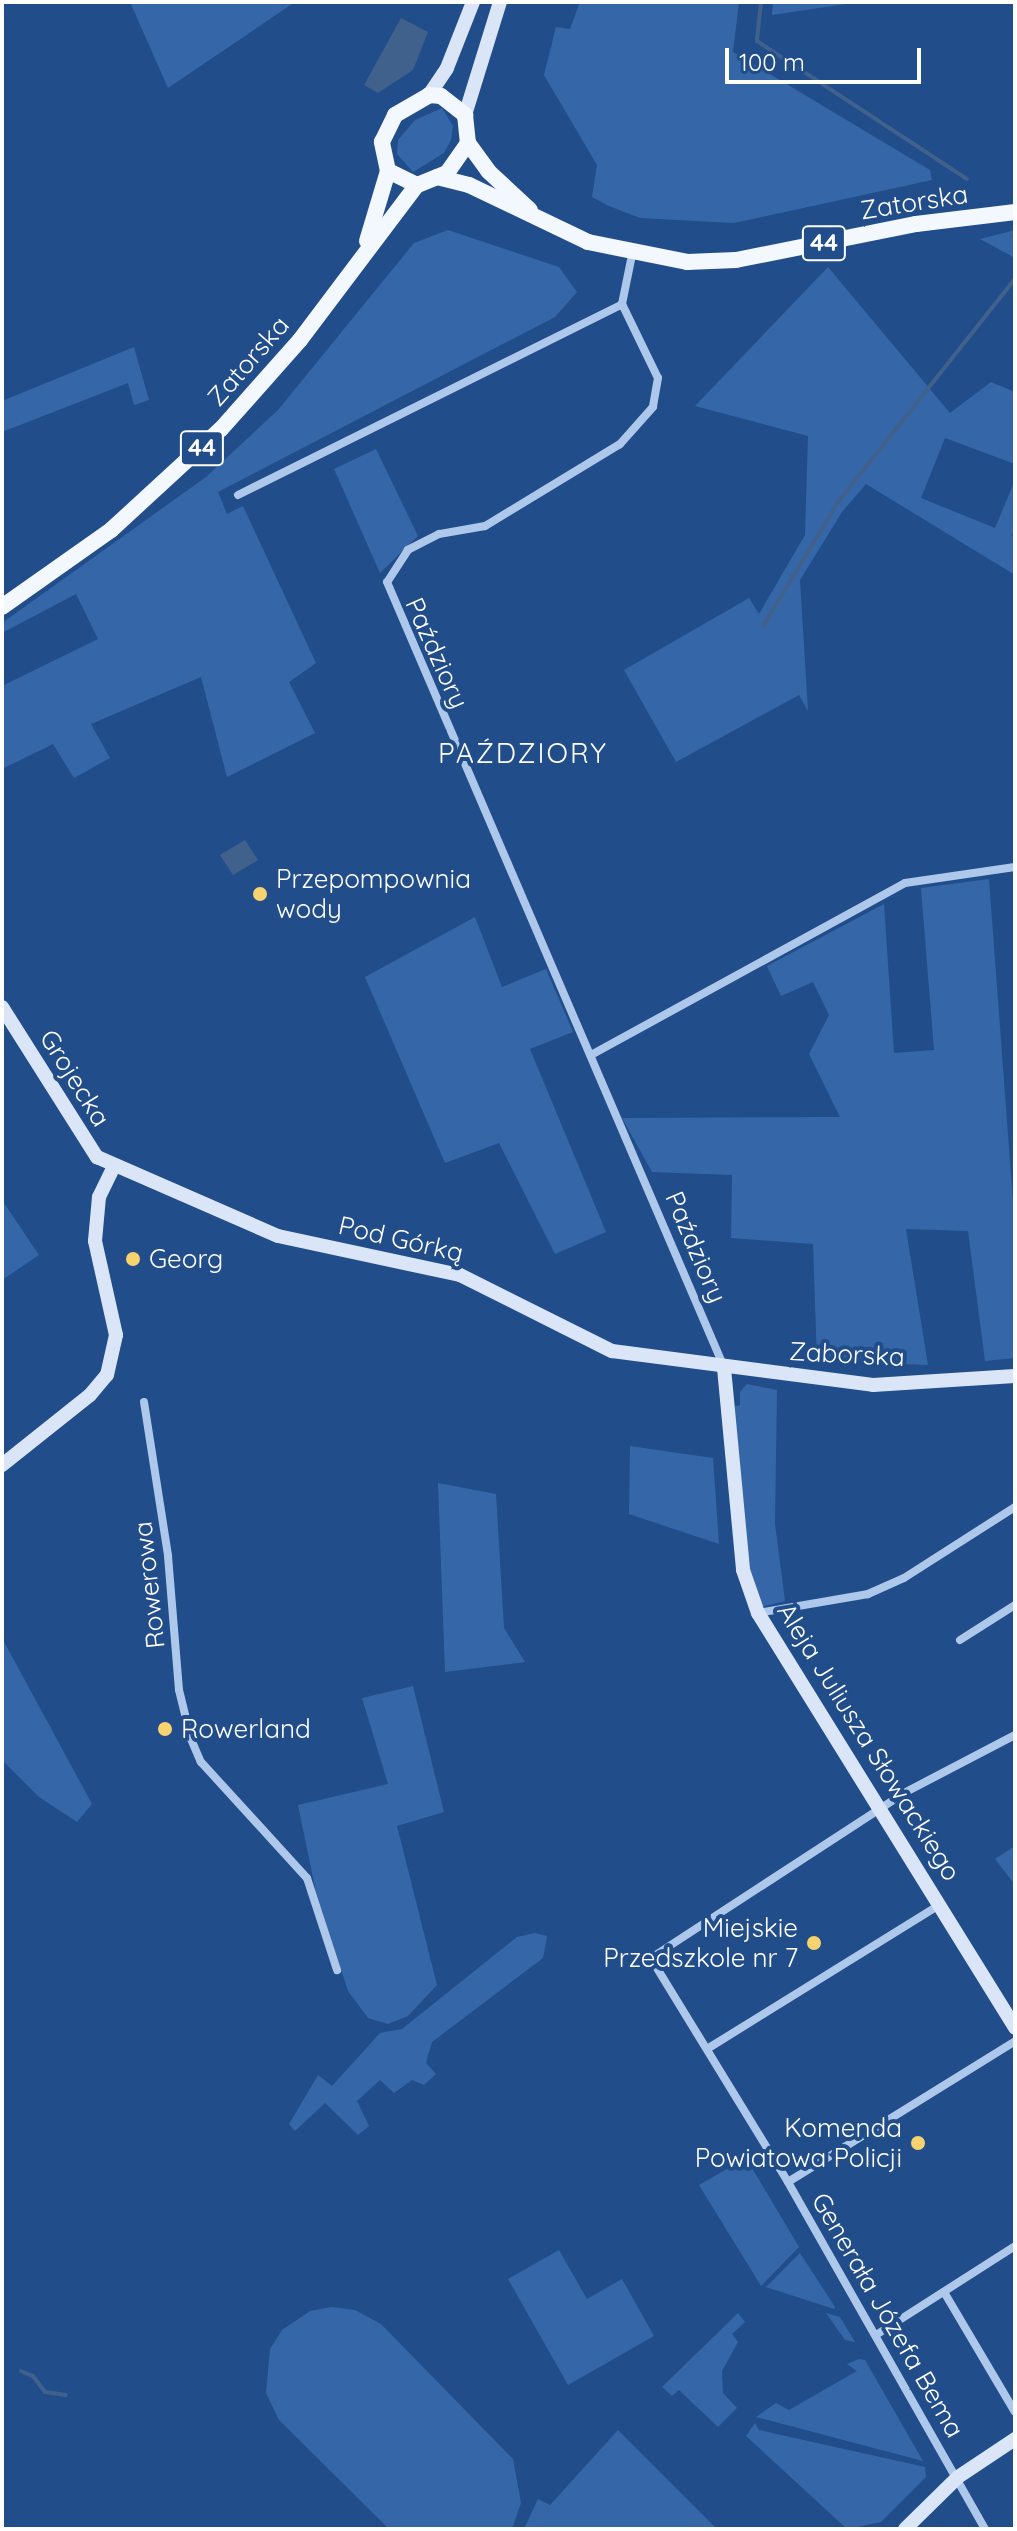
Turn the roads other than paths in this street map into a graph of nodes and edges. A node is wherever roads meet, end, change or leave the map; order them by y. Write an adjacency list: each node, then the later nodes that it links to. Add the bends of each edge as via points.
1 (473, 2): 3 (street, 44, via 447,68)
2 (500, 2): 4 (street)
3 (429, 95): 4 (main road, via 441,96); 6 (main road, 44, via 407,105 386,128 382,142)
4 (465, 115): 5 (main road)
5 (468, 143): 7 (main road, 44, via 456,165); 10 (main road, Zatorska / 44, via 488,171)
6 (388, 171): 8 (main road); 11 (main road, Zatorska / 44)
7 (437, 177): 8 (main road, 44); 10 (main road, Zatorska / 44, via 461,181)
8 (417, 185): 11 (main road, Zatorska / 44)
9 (1015, 212): 12 (main road, Zatorska / 44, via 916,224 736,260 687,262)
10 (536, 217): 12 (main road, Zatorska / 44, via 588,242)
11 (364, 250): 15 (main road, Zatorska / 44, via 300,340 201,449 111,530)
12 (632, 255): 13 (street)
13 (622, 304): 14 (street); 18 (street, Paździory, via 658,378 653,407 620,444 485,526 439,534 408,550 387,582)
14 (238, 495)
15 (2, 607)
16 (1015, 867): 18 (street, via 905,883)
17 (2, 1007): 19 (street, Grojecka, via 85,1143)
18 (591, 1055): 20 (street, Paździory)
19 (113, 1168): 20 (street, Pod Górką, via 278,1236 460,1275 612,1351); 23 (street, via 99,1197 95,1241 116,1335 107,1375 90,1395)
20 (724, 1368): 21 (street, Zaborska, via 873,1385); 26 (street, Aleja Juliusza Słowackiego, via 743,1570)
21 (1015, 1376)
22 (144, 1402): 31 (street, Rowerowa, via 168,1556 179,1690 201,1762 307,1878)
23 (2, 1465)
24 (1015, 1507): 26 (street, via 904,1578 868,1594)
25 (1015, 1605): 27 (street)
26 (758, 1613): 29 (street, Aleja Juliusza Słowackiego)
27 (960, 1640)
28 (1015, 1735): 29 (street)
29 (881, 1808): 30 (street, Aleja Juliusza Słowackiego); 34 (street, Generała Józefa Bema, via 651,1958)
30 (942, 1903): 32 (street, Aleja Juliusza Słowackiego); 34 (street)
31 (337, 1970)
32 (1015, 2028)
33 (1015, 2041): 35 (street)
34 (707, 2049): 35 (street, Generała Józefa Bema)
35 (788, 2182): 38 (street, Generała Józefa Bema)
36 (1015, 2246): 37 (street)
37 (944, 2292): 38 (street); 39 (street)
38 (876, 2335): 41 (street, Generała Józefa Bema)
39 (1015, 2412)
40 (1015, 2439): 41 (street)
41 (958, 2477): 42 (street); 43 (street, Generała Józefa Bema)
42 (905, 2529)
43 (985, 2529)

